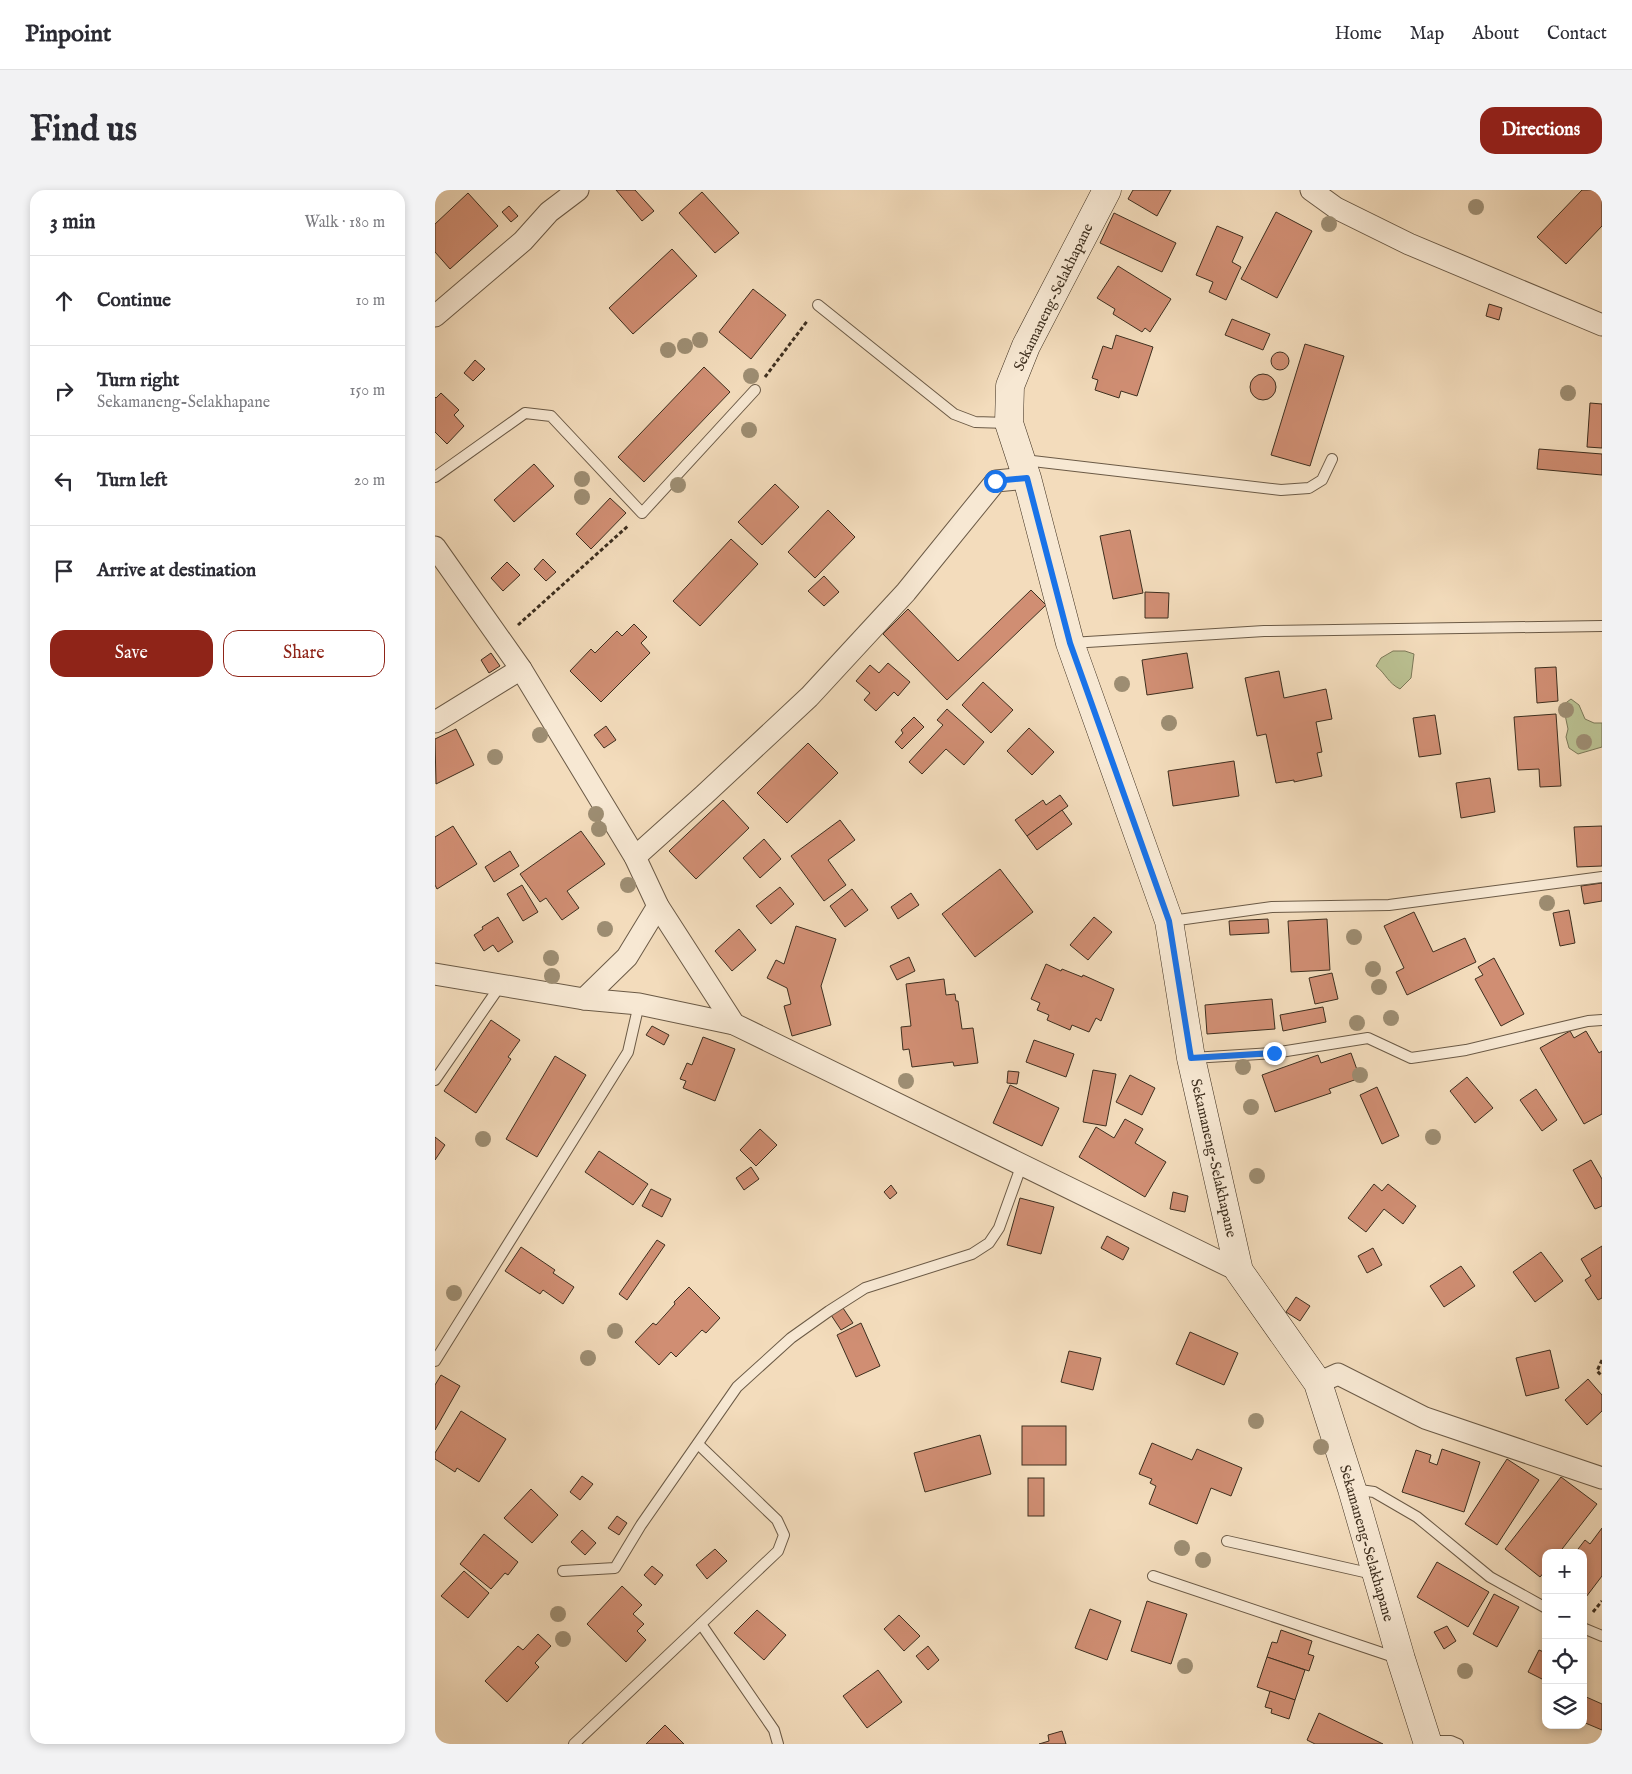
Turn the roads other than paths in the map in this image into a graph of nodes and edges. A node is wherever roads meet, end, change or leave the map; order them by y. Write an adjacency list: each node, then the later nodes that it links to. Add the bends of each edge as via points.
1 (577, 190): 5 (street)
2 (1107, 190): 8 (street, Sekamaneng-Selakhapane, via 1026,346 1010,386)
3 (1311, 190): 6 (street, via 1336,208 1409,244)
4 (819, 305): 8 (lane, via 954,414 975,422)
5 (435, 316)
6 (1602, 325)
7 (755, 390): 11 (lane, via 642,513 551,416 525,413)
8 (1009, 423): 10 (street, Sekamaneng-Selakhapane)
9 (1332, 459): 10 (lane, via 1322,480 1309,488 1281,490)
10 (1024, 469): 14 (street, Sekamaneng-Selakhapane); 17 (street, via 995,481 906,592 809,697)
11 (435, 477)
12 (435, 547): 15 (street)
13 (1602, 626): 14 (lane, via 1264,631)
14 (1070, 643): 20 (street, Sekamaneng-Selakhapane)
15 (521, 669): 16 (street); 17 (street)
16 (435, 722)
17 (635, 857): 19 (street)
18 (1602, 877): 20 (lane, via 1389,906 1272,908)
19 (658, 906): 23 (street, via 627,957); 26 (street)
20 (1169, 921): 27 (street, Sekamaneng-Selakhapane)
21 (435, 974): 22 (street)
22 (500, 986): 23 (street); 28 (lane)
23 (584, 999): 24 (street)
24 (639, 1004): 26 (street); 31 (lane, via 628,1052)
25 (1602, 1020): 27 (lane, via 1466,1050 1411,1058 1368,1038 1274,1053)
26 (734, 1024): 29 (street)
27 (1191, 1058): 30 (street, Sekamaneng-Selakhapane)
28 (435, 1080)
29 (1022, 1164): 30 (street); 33 (lane, via 999,1228 989,1243 972,1254 865,1288 829,1311 791,1338 737,1387)
30 (1239, 1271): 32 (street, Sekamaneng-Selakhapane)
31 (435, 1361)
32 (1318, 1383): 34 (street, via 1338,1374 1425,1418); 35 (street, Sekamaneng-Selakhapane)
33 (698, 1444): 37 (lane, via 615,1568); 41 (lane, via 777,1520 784,1535 778,1551)
34 (1602, 1478)
35 (1352, 1489): 38 (street, Sekamaneng-Selakhapane); 40 (lane, via 1374,1492 1417,1516 1489,1577)
36 (1227, 1541): 38 (lane)
37 (563, 1571)
38 (1376, 1574): 44 (street, Sekamaneng-Selakhapane)
39 (1153, 1576): 44 (lane)
40 (1542, 1606)
41 (701, 1624): 46 (lane); 47 (lane, via 774,1730)
42 (1587, 1630): 43 (lane)
43 (1602, 1636)
44 (1401, 1659): 45 (street, Sekamaneng-Selakhapane)
45 (1428, 1742): 48 (lane, via 1451,1741)
46 (574, 1744)
47 (778, 1744)
48 (1458, 1744)

